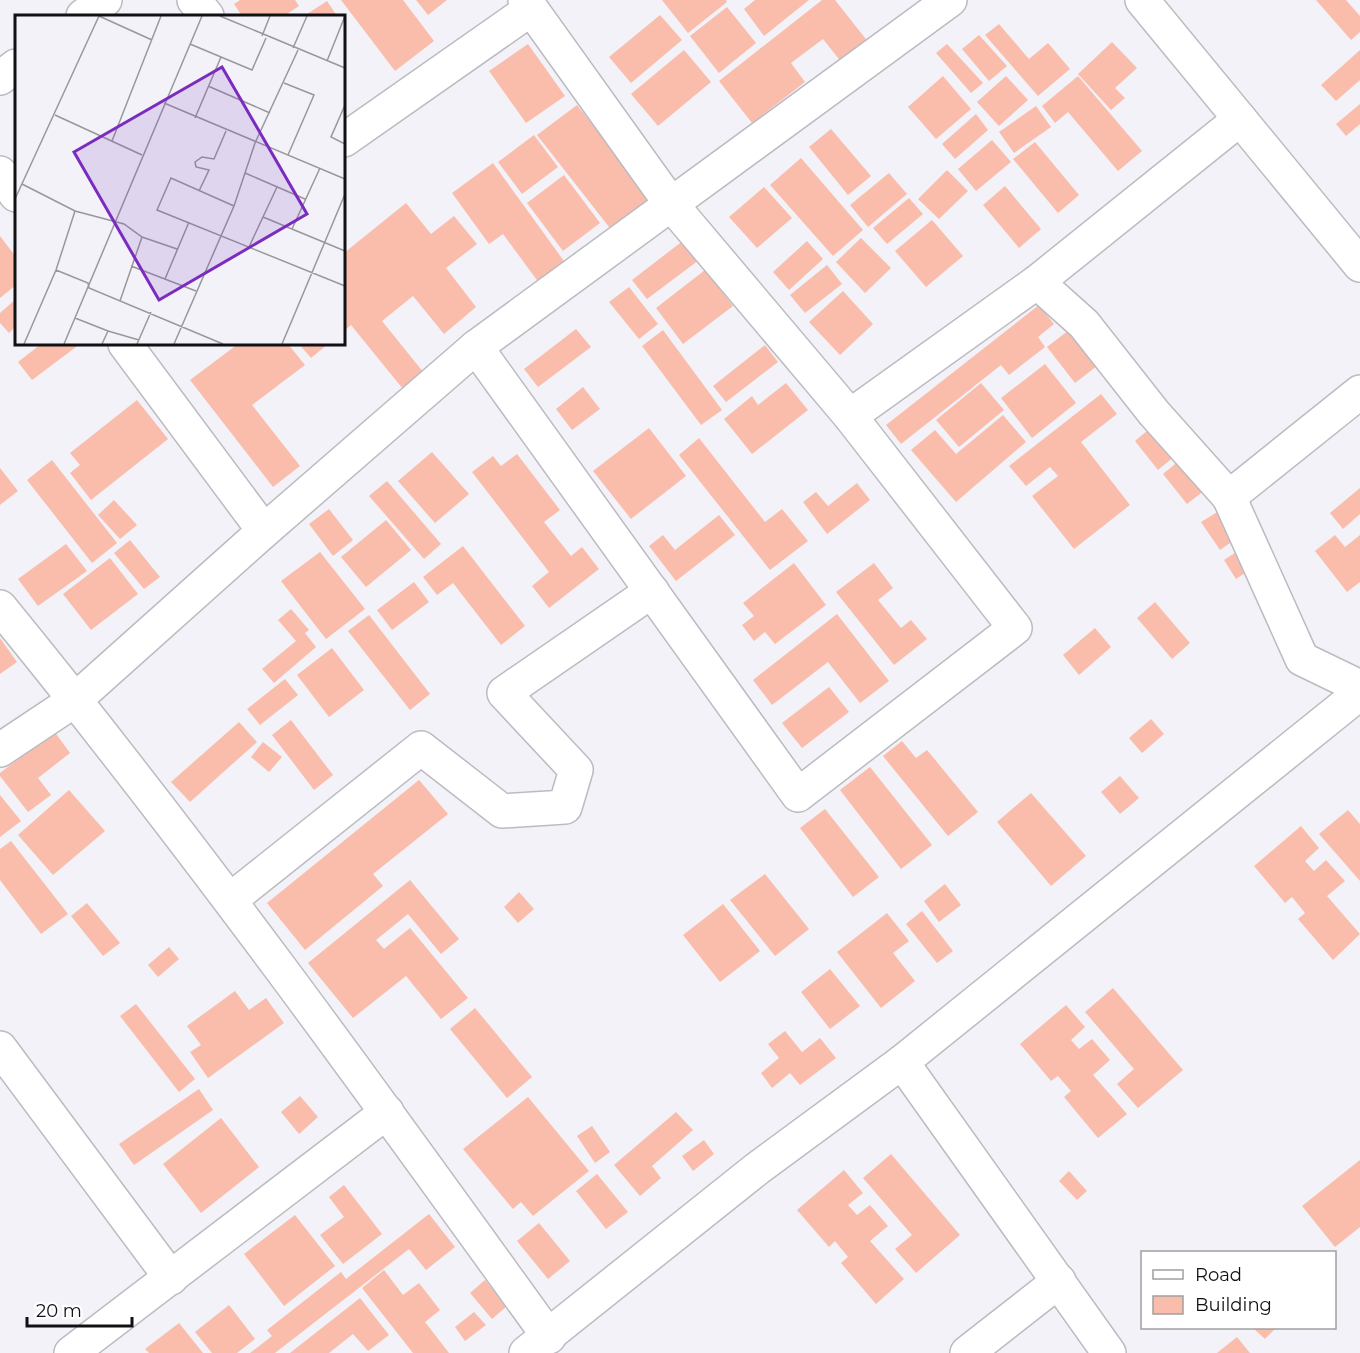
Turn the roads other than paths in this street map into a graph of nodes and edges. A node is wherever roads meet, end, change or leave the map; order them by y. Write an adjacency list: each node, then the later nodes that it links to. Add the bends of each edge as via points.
1 (105, 0): 6 (street)
2 (194, 0): 7 (street)
3 (950, 0): 14 (street)
4 (1142, 0): 10 (street)
5 (528, 4): 11 (street); 14 (street)
6 (84, 15)
7 (206, 15)
8 (15, 67): 9 (street)
9 (0, 78)
10 (1240, 119): 15 (street); 16 (street)
11 (345, 139)
12 (0, 173): 13 (street)
13 (15, 194)
14 (672, 204): 18 (street); 20 (street)
15 (1360, 265)
16 (1037, 282): 20 (street); 21 (street, via 1084,324 1154,413)
17 (126, 345): 22 (street)
18 (476, 347): 22 (street); 23 (street)
19 (1360, 392): 21 (street)
20 (850, 416): 23 (street, via 1015,628 798,795)
21 (1229, 497): 25 (street, via 1302,658)
22 (264, 531): 27 (street)
23 (652, 591): 29 (street, via 504,693 576,770 565,807 502,811 421,748)
24 (0, 607): 27 (street)
25 (1360, 687)
26 (1360, 693): 31 (street)
27 (75, 700): 28 (street); 29 (street)
28 (0, 750)
29 (230, 900): 32 (street)
30 (0, 1048): 33 (street)
31 (902, 1062): 34 (street); 35 (street, via 758,1168)
32 (387, 1112): 33 (street); 35 (street)
33 (171, 1278): 36 (street)
34 (1059, 1281): 37 (street); 38 (street)
35 (537, 1345)
36 (71, 1353)
37 (967, 1353)
38 (1109, 1353)

